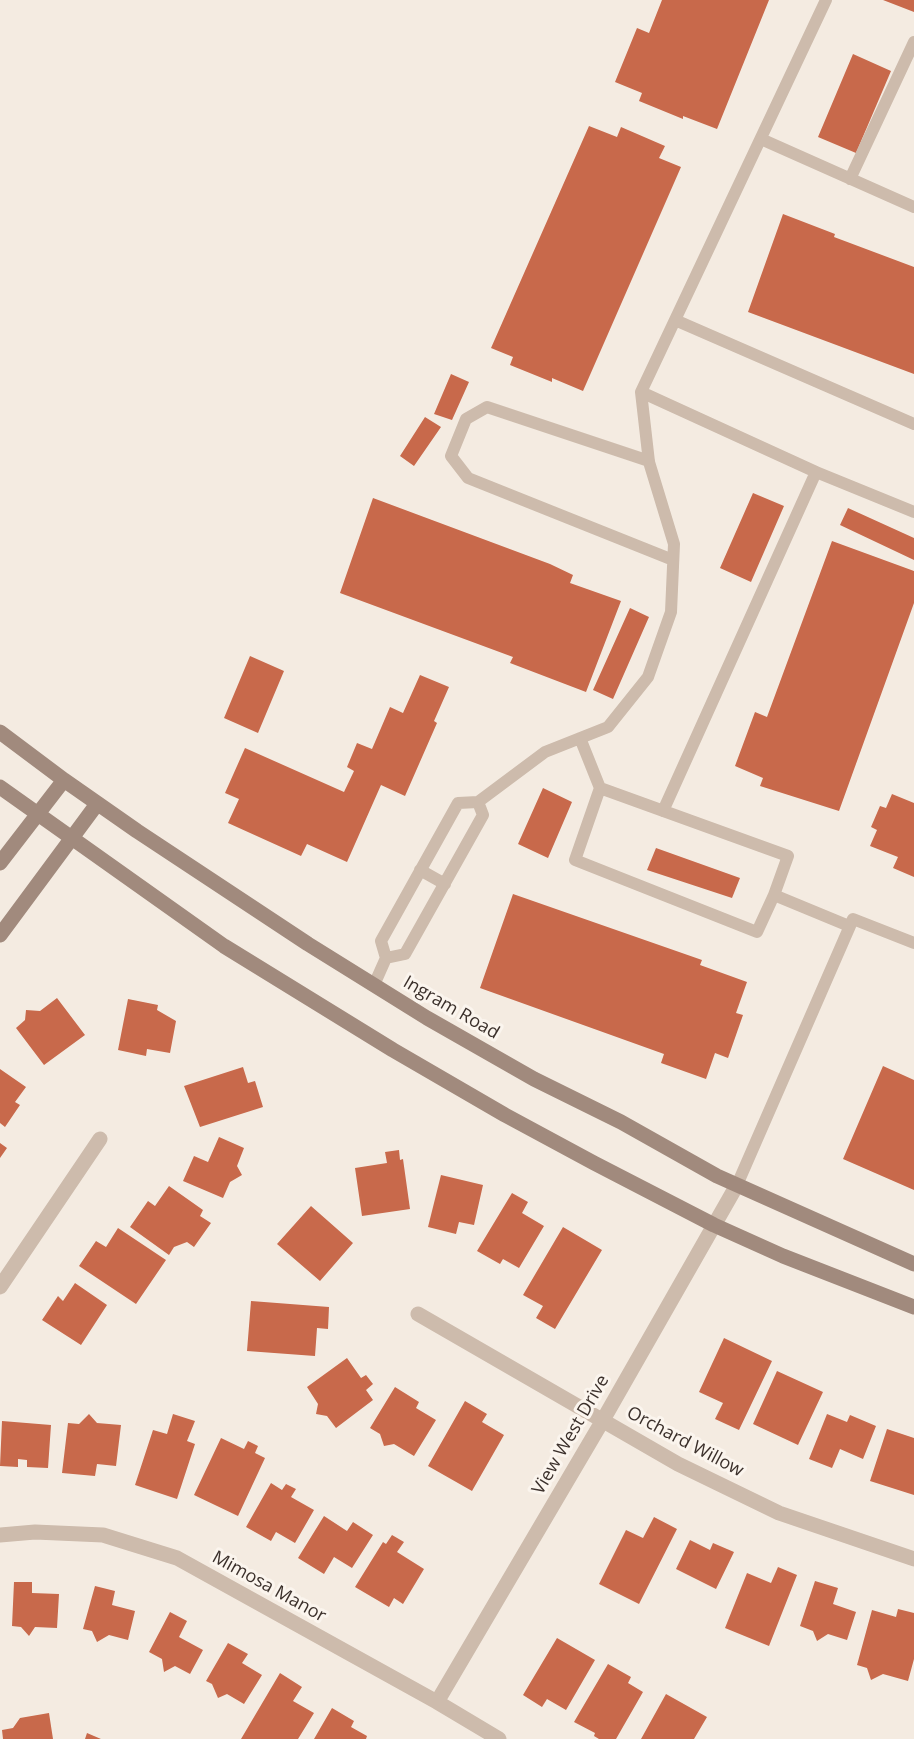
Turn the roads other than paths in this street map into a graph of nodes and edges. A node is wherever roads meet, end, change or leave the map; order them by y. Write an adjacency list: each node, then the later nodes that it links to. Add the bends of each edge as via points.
1 (826, 0): 3 (lane)
2 (914, 42): 4 (lane)
3 (760, 139): 4 (lane); 6 (lane)
4 (850, 179): 5 (lane)
5 (914, 207)
6 (675, 320): 7 (lane); 8 (lane)
7 (641, 392): 9 (lane); 10 (lane)
8 (914, 424)
9 (648, 461): 12 (lane, via 674,544); 12 (lane, via 487,407 466,419 451,456 468,478)
10 (816, 472): 11 (lane); 20 (lane)
11 (914, 512)
12 (673, 560): 14 (lane, via 671,612 648,677 608,727)
13 (0, 732): 15 (main road, Ingram Road)
14 (580, 738): 17 (lane); 18 (lane, via 545,752)
15 (64, 780): 19 (main road, Ingram Road); 21 (main road)
16 (0, 788): 21 (main road)
17 (600, 788): 20 (lane); 26 (lane, via 575,860 757,932)
18 (478, 802): 24 (lane, via 458,802); 25 (lane, via 483,815)
19 (97, 804): 22 (main road); 31 (main road, Ingram Road)
20 (663, 811): 26 (lane, via 788,856)
21 (38, 815): 22 (main road); 23 (main road)
22 (72, 839): 28 (main road); 34 (main road, via 224,946 393,1050 594,1163)
23 (0, 863)
24 (420, 870): 25 (lane); 30 (lane, via 381,941)
25 (444, 884): 30 (lane, via 405,954)
26 (774, 895): 27 (lane)
27 (849, 926): 29 (lane, via 853,919); 33 (lane)
28 (0, 935)
29 (914, 944)
30 (386, 958): 31 (lane)
31 (374, 986): 33 (main road, Ingram Road, via 534,1079)
32 (100, 1139): 36 (street)
33 (737, 1185): 34 (street, View West Drive); 35 (main road, Ingram Road)
34 (714, 1225): 37 (main road); 39 (street, View West Drive)
35 (914, 1264)
36 (0, 1287)
37 (914, 1307)
38 (418, 1314): 39 (street, Orchard Willow)
39 (603, 1420): 41 (street, Orchard Willow, via 678,1464 779,1513); 42 (street, View West Drive)
40 (0, 1535): 42 (street, Mimosa Manor, via 103,1535 177,1558)
41 (914, 1559)
42 (437, 1702): 43 (street, Mimosa Manor)
43 (499, 1739)

